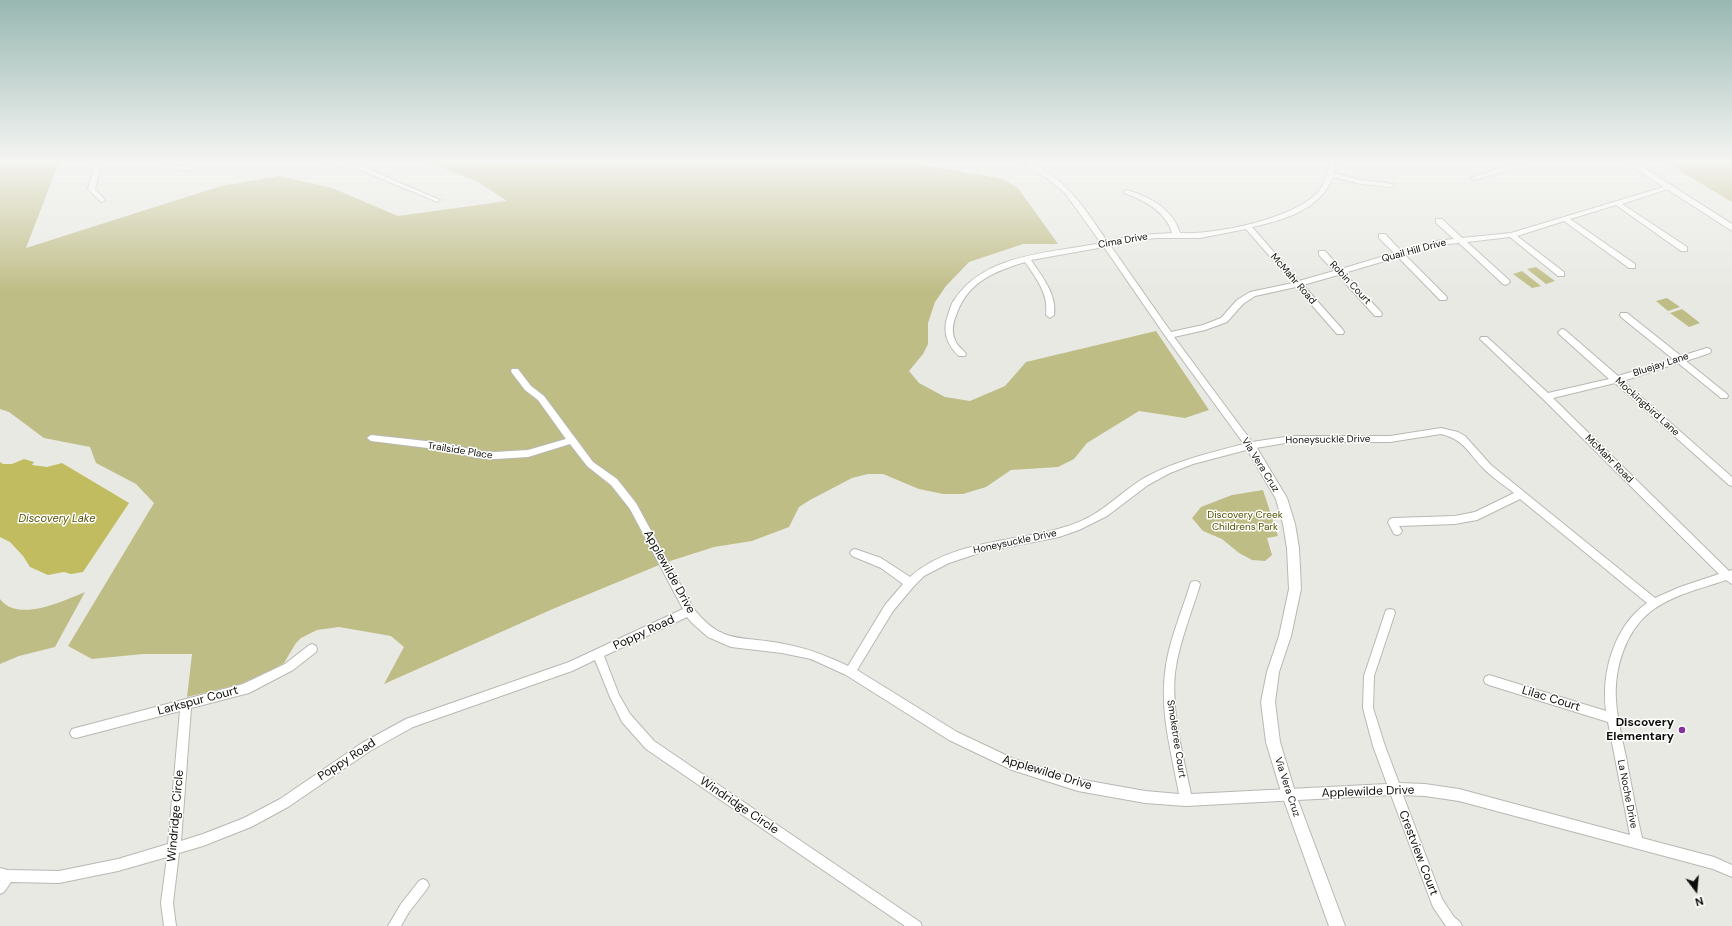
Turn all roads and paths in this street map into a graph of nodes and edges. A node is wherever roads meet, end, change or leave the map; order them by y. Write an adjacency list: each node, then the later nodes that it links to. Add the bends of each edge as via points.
1 (1078, 205): 15 (street, Via Vera Cruz)
2 (1156, 205): 12 (street, via 1168,217 1177,231)
3 (1307, 205): 9 (street, Cima Drive, via 1275,220)
4 (1610, 205): 7 (street, Quail Hill Drive)
5 (1620, 205): 16 (street)
6 (1696, 205): 10 (street)
7 (1565, 219): 11 (street, Quail Hill Drive); 20 (street)
8 (1439, 221): 14 (street)
9 (1247, 226): 12 (street, Cima Drive, via 1206,235); 24 (street, McMahr Road)
10 (1732, 228)
11 (1512, 235): 14 (street, Quail Hill Drive); 22 (street)
12 (1177, 236): 15 (street, Cima Drive, via 1148,236)
13 (1382, 236): 18 (street)
14 (1460, 240): 18 (street, Quail Hill Drive, via 1436,243); 23 (street)
15 (1106, 244): 19 (street, Cima Drive); 31 (street, Via Vera Cruz)
16 (1684, 249)
17 (1322, 252): 21 (street, Robin Court)
18 (1400, 254): 21 (street, Quail Hill Drive); 25 (street)
19 (1026, 259): 27 (street, via 1049,295 1052,309); 34 (street, Cima Drive, via 979,278 960,297 952,312 948,329 956,350)
20 (1632, 266)
21 (1340, 272): 24 (street, Quail Hill Drive); 26 (street, Robin Court)
22 (1561, 274)
23 (1506, 282)
24 (1298, 284): 29 (street, McMahr Road); 31 (street, Quail Hill Drive, via 1253,294 1240,302 1224,320)
25 (1443, 298)
26 (1378, 314)
27 (1050, 315)
28 (1624, 315): 35 (street)
29 (1340, 332)
30 (1562, 332): 37 (street, Mockingbird Lane)
31 (1169, 335): 42 (street, Via Vera Cruz)
32 (1484, 339): 39 (street, McMahr Road)
33 (1707, 351): 35 (street, Bluejay Lane)
34 (962, 354)
35 (1678, 360): 37 (street, Bluejay Lane); 38 (street)
36 (515, 371): 41 (street, Applewilde Drive, via 528,388 541,398)
37 (1616, 380): 39 (street, Bluejay Lane); 43 (street, Mockingbird Lane)
38 (1724, 396)
39 (1546, 397): 47 (street, McMahr Road)
40 (371, 438): 41 (street, Trailside Place, via 402,444 439,446 499,457 546,450)
41 (572, 440): 51 (street, Applewilde Drive, via 590,464 614,482 633,506)
42 (1250, 446): 44 (street, Honeysuckle Drive, via 1291,439 1390,439 1441,431 1462,438 1488,467); 48 (street, Honeysuckle Drive, via 1167,470 1145,482 1104,513 1076,527 1059,533 982,548 946,560); 61 (street, Via Vera Cruz, via 1281,498 1293,548 1295,589 1285,636 1273,672 1268,702 1273,742)
43 (1732, 482)
44 (1521, 494): 45 (street, via 1477,516 1455,520 1393,522); 50 (street, Honeysuckle Drive)
45 (1396, 531)
46 (855, 553): 48 (street, via 892,568)
47 (1730, 576): 50 (street, La Noche Drive, via 1681,589)
48 (910, 583): 55 (street, Honeysuckle Drive, via 890,608)
49 (1195, 585): 62 (street, Smoketree Court, via 1174,654 1169,684 1169,704)
50 (1654, 603): 58 (street, La Noche Drive, via 1641,614 1624,636 1618,652 1611,681)
51 (689, 611): 54 (street, Poppy Road); 55 (street, Applewilde Drive, via 712,634 731,642 782,648 812,655)
52 (1390, 613): 60 (street, Crestview Court, via 1369,676 1368,708 1378,746)
53 (312, 649): 57 (street, Larkspur Court, via 289,667 245,688)
54 (598, 655): 64 (street, Poppy Road, via 410,723 366,747 284,803 247,823); 71 (street, Windridge Circle, via 626,718 650,745)
55 (850, 672): 62 (street, Applewilde Drive, via 953,736 1012,764 1078,785)
56 (1489, 680): 58 (street, Lilac Court)
57 (186, 705): 59 (street, Larkspur Court); 64 (street, Windridge Circle)
58 (1612, 718): 63 (street, La Noche Drive)
59 (76, 732)
60 (1394, 789): 61 (street, Applewilde Drive); 63 (street, Applewilde Drive, via 1459,795); 73 (street, Crestview Court, via 1437,903)
61 (1289, 795): 62 (street, Applewilde Drive); 72 (street, Via Vera Cruz)
62 (1186, 800)
63 (1637, 842): 65 (street, Applewilde Drive, via 1714,863)
64 (174, 848): 66 (street, Poppy Road, via 118,865 59,877); 69 (street, Windridge Circle, via 167,903)
65 (1732, 871)
66 (4, 875): 68 (street)
67 (423, 886): 70 (street)
68 (0, 888)
69 (170, 926)
70 (394, 926)
71 (916, 926)
72 (1337, 926)
73 (1456, 926)

